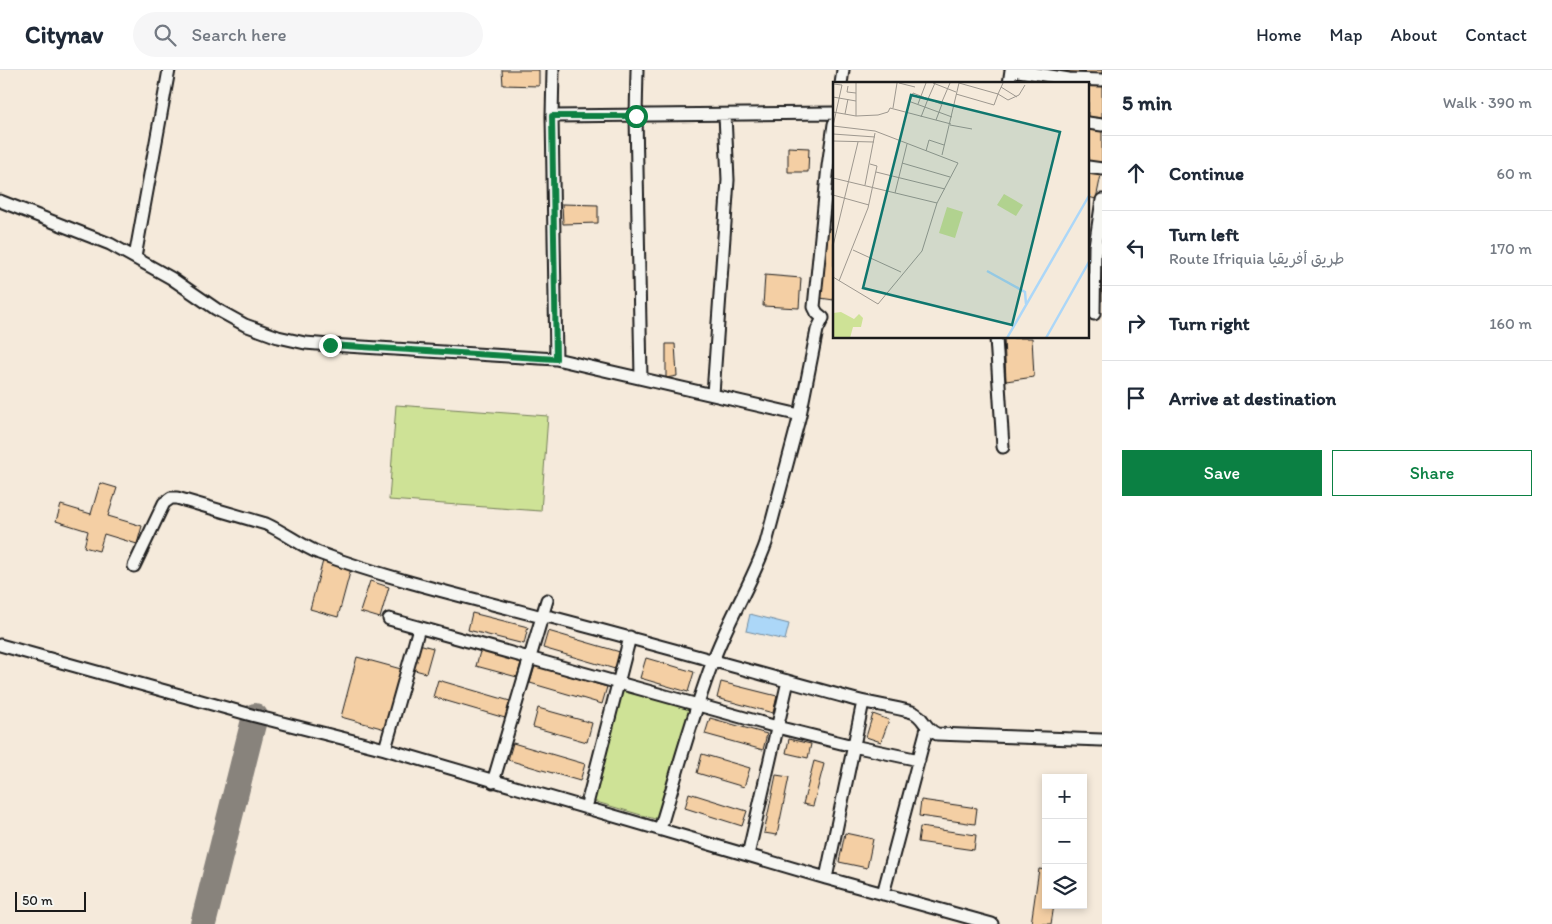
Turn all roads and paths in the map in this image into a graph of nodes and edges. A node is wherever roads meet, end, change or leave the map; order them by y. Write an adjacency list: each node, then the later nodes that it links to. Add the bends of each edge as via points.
1 (169, 70): 17 (street)
2 (553, 70): 9 (street)
3 (637, 70): 10 (street)
4 (1012, 70): 6 (street)
5 (1102, 80): 6 (street)
6 (1068, 81)
7 (833, 113): 8 (street)
8 (726, 115): 10 (street); 23 (street, via 728,180)
9 (552, 116): 10 (street); 21 (street)
10 (636, 116): 22 (street)
11 (833, 131): 14 (street)
12 (1102, 200): 16 (street)
13 (0, 201): 17 (street, via 110,244)
14 (822, 224): 15 (street); 19 (street, via 814,307 817,313)
15 (833, 225)
16 (1095, 249): 18 (street)
17 (134, 257): 21 (street, via 216,309 245,325 278,337 330,345)
18 (1095, 314)
19 (829, 317): 24 (street, via 818,330)
20 (996, 339): 25 (street)
21 (556, 359): 22 (street)
22 (641, 378): 23 (street)
23 (713, 394): 24 (street)
24 (800, 415): 34 (street, via 759,562)
25 (1003, 447)
26 (134, 566): 28 (street, via 164,503 174,498 266,524 318,552 409,582)
27 (546, 600): 28 (street)
28 (542, 617): 31 (street); 33 (street)
29 (389, 620): 30 (street)
30 (419, 628): 33 (street); 43 (street)
31 (630, 638): 34 (street); 36 (street)
32 (0, 645): 43 (street)
33 (530, 658): 36 (street); 45 (street)
34 (713, 660): 35 (street); 38 (street)
35 (788, 681): 37 (street); 39 (street)
36 (618, 683): 38 (street); 46 (street)
37 (862, 702): 40 (street, via 912,712); 42 (street)
38 (698, 706): 39 (street); 47 (street)
39 (777, 727): 42 (street); 48 (street)
40 (927, 728): 41 (street, via 940,734); 44 (street)
41 (1102, 740)
42 (853, 746): 44 (street); 49 (street)
43 (386, 750): 45 (street)
44 (919, 760): 50 (street)
45 (493, 782): 46 (street)
46 (586, 808): 47 (street)
47 (660, 829): 48 (street)
48 (748, 855): 49 (street)
49 (826, 878): 50 (street)
50 (883, 894): 51 (street)
51 (992, 924)

